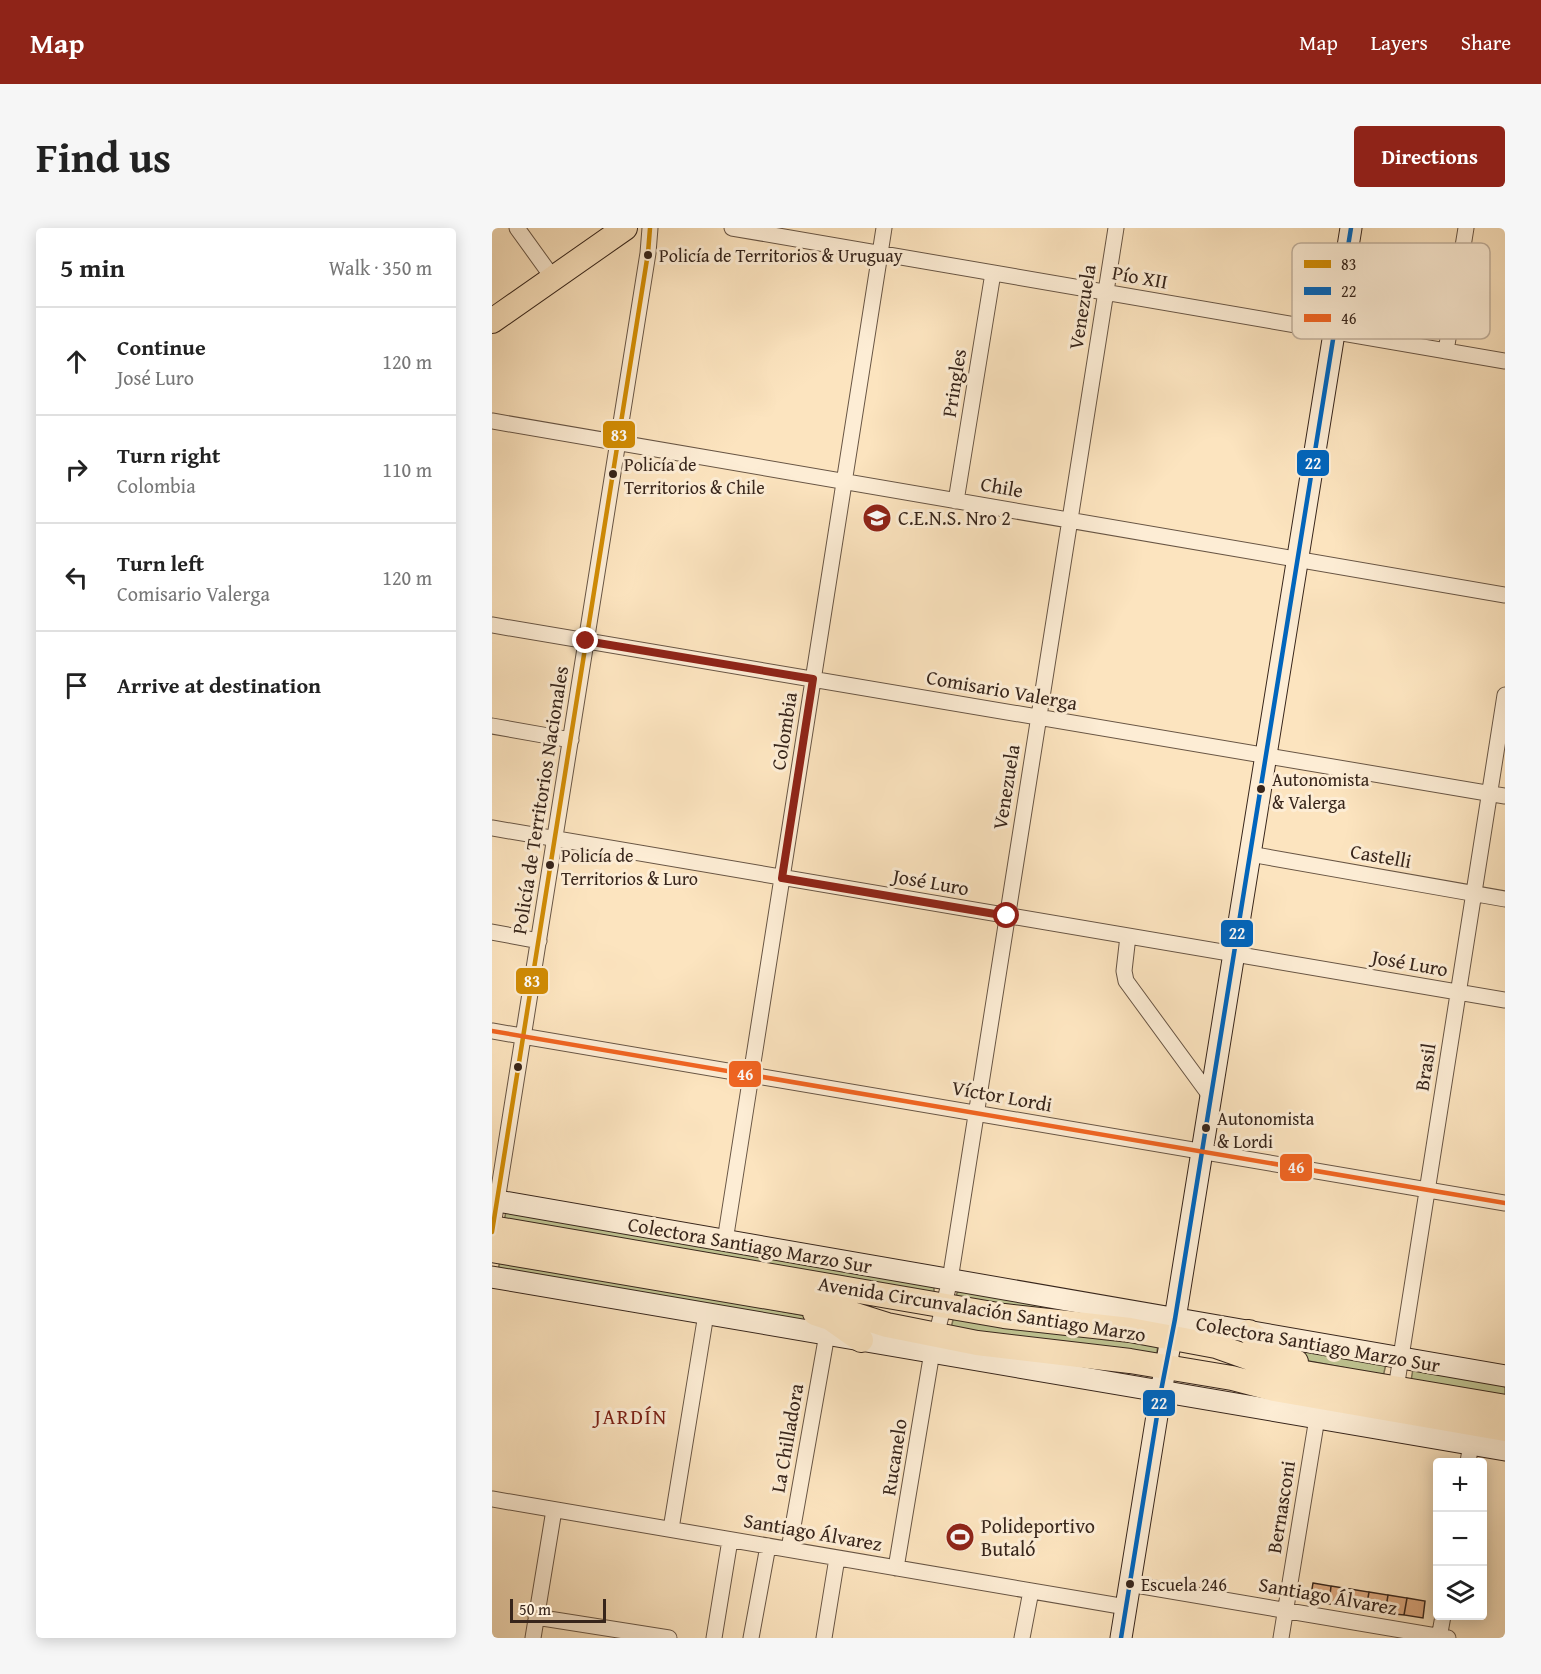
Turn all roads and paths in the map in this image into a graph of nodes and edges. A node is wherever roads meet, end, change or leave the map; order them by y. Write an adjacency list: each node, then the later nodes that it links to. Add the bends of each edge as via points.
1 (517, 228): 13 (street)
2 (603, 228): 13 (main road)
3 (625, 228): 13 (main road)
4 (651, 228): 25 (street, Policía de Territorios Nacionales)
5 (732, 228): 12 (street, Pío XII)
6 (884, 228): 12 (street, Colombia)
7 (1116, 228): 15 (street, Venezuela)
8 (1351, 228): 10 (street)
9 (1466, 228): 11 (street)
10 (1349, 243)
11 (1464, 243)
12 (880, 253): 14 (street, Pío XII); 26 (street, Colombia)
13 (549, 273): 16 (main road); 17 (main road)
14 (993, 273): 15 (street, Pío XII); 27 (street, Pringles)
15 (1106, 292): 18 (street, Pío XII); 28 (street, Venezuela)
16 (492, 305)
17 (492, 321)
18 (1292, 324)
19 (1334, 339): 29 (street)
20 (1379, 339): 22 (street, Pío XII)
21 (1448, 339): 22 (street)
22 (1446, 351): 23 (street, Pío XII)
23 (1505, 361)
24 (492, 421): 25 (street, Chile)
25 (618, 443): 26 (street, Chile); 32 (street, Policía de Territorios Nacionales)
26 (844, 482): 27 (street, Chile); 33 (street, Colombia)
27 (956, 501): 28 (street, Chile)
28 (1070, 520): 29 (street, Chile); 35 (street, Venezuela)
29 (1298, 559): 30 (street, Chile); 38 (street)
30 (1505, 595)
31 (492, 625): 32 (street, Comisario Valerga)
32 (586, 641): 33 (street, Comisario Valerga); 37 (street, Policía de Territorios Nacionales)
33 (813, 679): 35 (street, Comisario Valerga); 43 (street, Colombia)
34 (1505, 695): 39 (street, Brasil)
35 (1039, 717): 38 (street, Comisario Valerga); 46 (street, Venezuela)
36 (492, 726): 37 (street)
37 (571, 740): 41 (street, Policía de Territorios Nacionales)
38 (1266, 756): 39 (street, Comisario Valerga); 42 (street)
39 (1497, 795): 44 (street, Brasil)
40 (492, 828): 41 (street, José Luro)
41 (555, 839): 43 (street, José Luro); 49 (street, Policía de Territorios Nacionales)
42 (1250, 854): 44 (street, Castelli); 50 (street)
43 (782, 878): 46 (street, José Luro); 55 (street, Colombia)
44 (1474, 893): 45 (street, Castelli); 51 (street, Brasil)
45 (1505, 899)
46 (1007, 916): 48 (street, José Luro); 57 (street, Venezuela)
47 (492, 932): 49 (street)
48 (1128, 936): 50 (street, José Luro); 56 (street, via 1126,981)
49 (539, 941): 54 (street, Policía de Territorios Nacionales)
50 (1234, 954): 51 (street, José Luro); 56 (street)
51 (1458, 992): 52 (street, José Luro); 59 (street, Brasil)
52 (1505, 1000)
53 (492, 1031): 54 (street, Víctor Lordi)
54 (524, 1036): 55 (street, Víctor Lordi); 60 (street, Policía de Territorios Nacionales)
55 (751, 1075): 57 (street, Víctor Lordi); 63 (street, Colombia)
56 (1211, 1097): 58 (street)
57 (976, 1113): 58 (street, Víctor Lordi); 66 (street, Venezuela)
58 (1202, 1152): 59 (street, Víctor Lordi); 70 (street)
59 (1427, 1190): 61 (street, Víctor Lordi); 75 (street, Brasil)
60 (495, 1201): 62 (street, Policía de Territorios Nacionales); 63 (street, Colectora Santiago Marzo Sur)
61 (1505, 1203)
62 (492, 1230): 68 (main road, Avenida Circunvalación Santiago Marzo)
63 (725, 1240): 66 (street, Colectora Santiago Marzo Sur)
64 (492, 1250): 67 (main road, Avenida Circunvalación Santiago Marzo)
65 (492, 1277): 69 (street)
66 (950, 1280): 68 (street, Venezuela); 70 (street, Colectora Santiago Marzo Sur)
67 (738, 1292): 73 (main road, via 762,1302 822,1314); 74 (main road, Avenida Circunvalación Santiago Marzo, via 833,1308)
68 (944, 1305): 70 (main road, Avenida Circunvalación Santiago Marzo, via 1018,1318 1121,1328); 74 (street, Venezuela)
69 (706, 1314): 72 (street); 88 (street)
70 (1173, 1328): 71 (street, Colectora Santiago Marzo Sur); 76 (street); 79 (main road, Avenida Circunvalación Santiago Marzo, via 1281,1369)
71 (1249, 1332): 75 (street, Colectora Santiago Marzo Sur); 79 (main road, via 1286,1360 1348,1372)
72 (827, 1334): 73 (street); 91 (street, La Chilladora)
73 (861, 1340): 74 (street)
74 (934, 1344): 76 (main road, Avenida Circunvalación Santiago Marzo, via 1106,1357); 78 (street); 93 (street, Rucanelo)
75 (1401, 1358): 77 (street, Colectora Santiago Marzo Sur); 79 (street, Brasil)
76 (1166, 1367): 78 (street); 79 (main road, Avenida Circunvalación Santiago Marzo, via 1274,1389)
77 (1505, 1376)
78 (1161, 1391): 81 (street); 94 (street)
79 (1388, 1394): 80 (main road, Avenida Circunvalación Santiago Marzo); 82 (street, via 1387,1416); 83 (main road, Avenida Circunvalación Santiago Marzo)
80 (1505, 1407)
81 (1317, 1418): 82 (street); 97 (street, Bernasconi)
82 (1361, 1425): 85 (street)
83 (1505, 1429)
84 (1505, 1450): 85 (street)
85 (1469, 1453)
86 (492, 1499): 87 (street, Santiago Álvarez)
87 (554, 1510): 88 (street, Santiago Álvarez); 98 (street)
88 (671, 1530): 89 (street, Santiago Álvarez)
89 (730, 1540): 90 (street, Santiago Álvarez); 102 (street)
90 (768, 1546): 91 (street, Santiago Álvarez); 103 (street)
91 (789, 1550): 92 (street, Santiago Álvarez)
92 (837, 1558): 93 (street, Santiago Álvarez); 104 (street)
93 (896, 1568): 95 (street, Santiago Álvarez)
94 (1130, 1584): 96 (street); 97 (street, Santiago Álvarez)
95 (1031, 1591): 96 (street, Santiago Álvarez); 105 (street)
96 (1126, 1607): 106 (street)
97 (1286, 1610): 107 (street, Bernasconi); 108 (street, Santiago Álvarez)
98 (536, 1617): 100 (street); 101 (street)
99 (1443, 1620): 108 (street)
100 (533, 1638)
101 (669, 1638)
102 (714, 1638)
103 (751, 1638)
104 (824, 1638)
105 (1022, 1638)
106 (1121, 1638)
107 (1281, 1638)
108 (1442, 1638)

